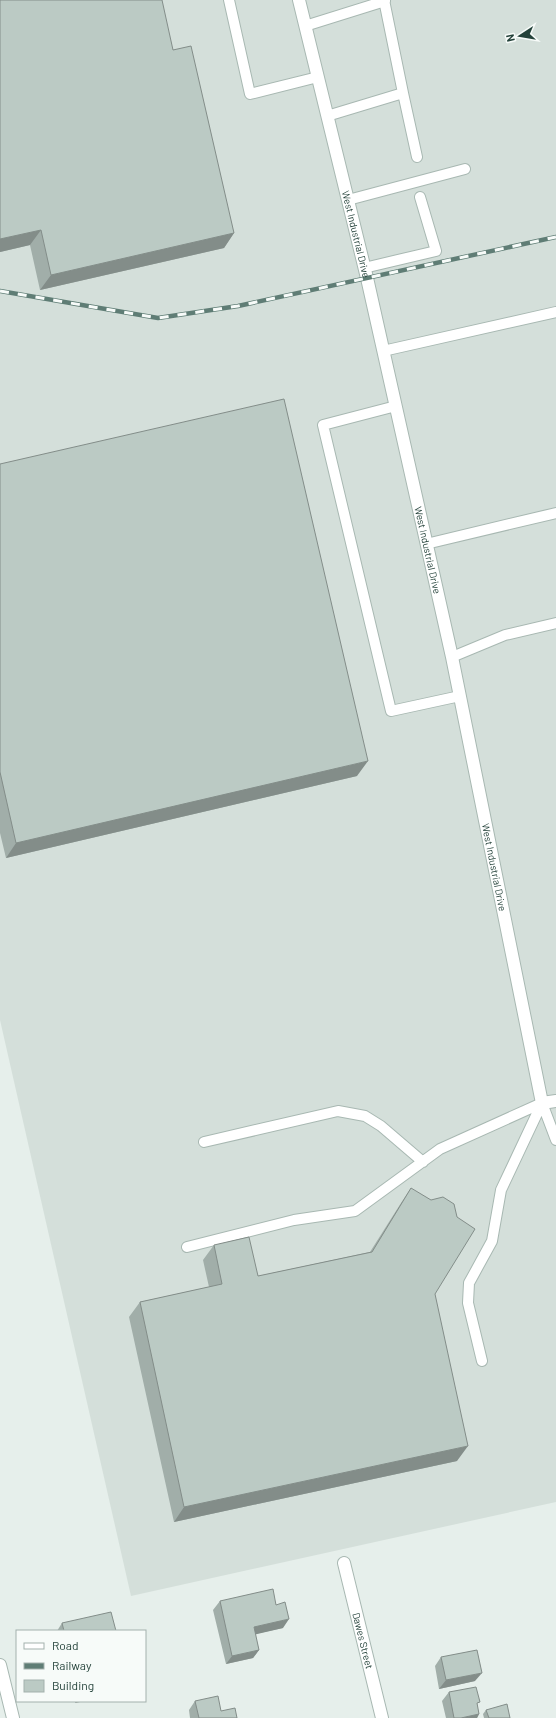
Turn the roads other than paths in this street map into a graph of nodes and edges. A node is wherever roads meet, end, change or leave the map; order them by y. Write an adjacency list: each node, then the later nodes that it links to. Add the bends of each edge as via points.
1 (229, 0): 5 (lane, via 250,94)
2 (299, 0): 4 (street, West Industrial Drive)
3 (385, 0): 4 (lane); 6 (lane)
4 (305, 26): 5 (street, West Industrial Drive)
5 (318, 77): 7 (street, West Industrial Drive)
6 (403, 93): 7 (lane); 8 (lane)
7 (327, 116): 11 (street, West Industrial Drive)
8 (417, 158)
9 (465, 169): 11 (lane)
10 (420, 197): 12 (lane, via 436,251)
11 (348, 200): 12 (street, West Industrial Drive)
12 (364, 268): 14 (street, West Industrial Drive)
13 (556, 312): 14 (lane)
14 (383, 351): 15 (street, West Industrial Drive)
15 (396, 406): 17 (street, West Industrial Drive); 20 (lane, via 323,425 391,711)
16 (556, 513): 17 (lane)
17 (426, 544): 19 (street, West Industrial Drive)
18 (556, 623): 19 (lane, via 505,635)
19 (452, 656): 20 (street, West Industrial Drive)
20 (460, 696): 22 (street, West Industrial Drive)
21 (556, 1101): 22 (street)
22 (542, 1103): 23 (lane); 25 (lane, via 440,1149); 27 (lane, via 501,1190 492,1241 470,1283 468,1303)
23 (556, 1140)
24 (204, 1142): 25 (lane, via 338,1111 366,1116)
25 (423, 1162): 26 (lane, via 355,1211 294,1220)
26 (186, 1247)
27 (482, 1361)
28 (344, 1563): 31 (street, Dawes Street)
29 (0, 1665): 30 (street)
30 (13, 1718)
31 (382, 1718)

